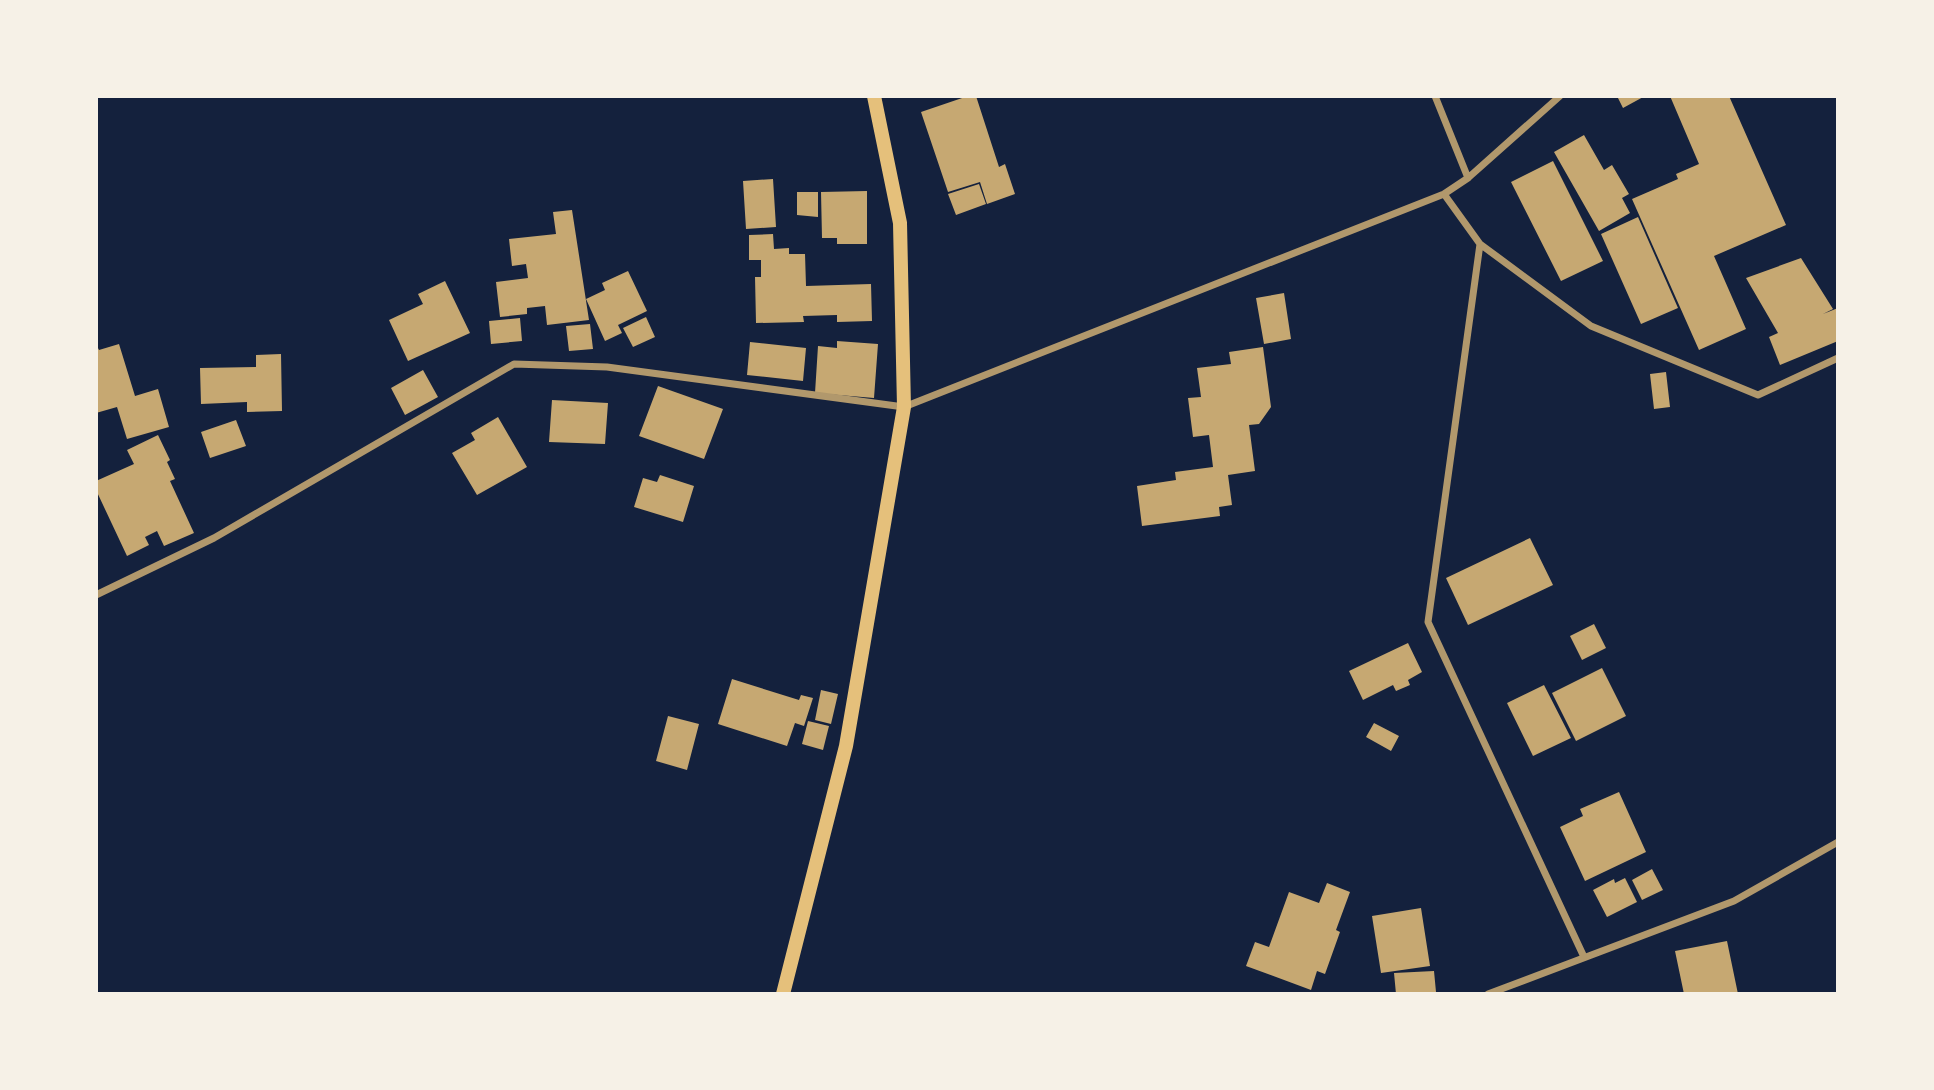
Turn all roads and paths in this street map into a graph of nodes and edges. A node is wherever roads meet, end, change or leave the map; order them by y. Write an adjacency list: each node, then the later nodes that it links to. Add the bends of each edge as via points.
1 (874, 96): 8 (main road, via 900,223)
2 (1435, 96): 4 (street)
3 (1560, 96): 4 (street)
4 (1468, 177): 5 (street)
5 (1444, 194): 6 (street); 8 (street)
6 (1480, 244): 7 (street, via 1591,326 1758,395); 11 (street, via 1429,622)
7 (1838, 358)
8 (904, 407): 9 (street, via 607,367 514,364 214,538); 12 (main road, via 846,746)
9 (96, 596)
10 (1838, 842): 11 (street, via 1734,901)
11 (1584, 957): 13 (street)
12 (783, 994)
13 (1488, 994)

